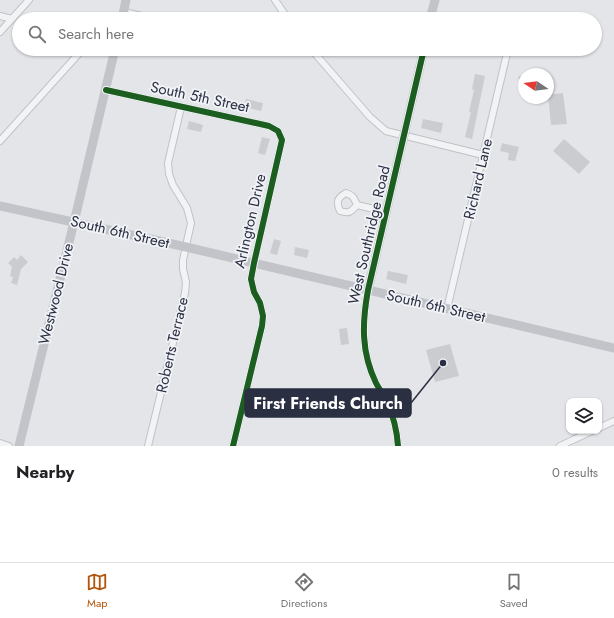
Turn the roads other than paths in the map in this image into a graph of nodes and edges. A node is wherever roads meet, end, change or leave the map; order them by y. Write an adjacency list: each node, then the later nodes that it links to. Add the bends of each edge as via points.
1 (29, 0): 5 (street)
2 (126, 0): 6 (street)
3 (275, 0): 7 (street)
4 (435, 0): 8 (street)
5 (18, 12)
6 (124, 12)
7 (283, 12)
8 (432, 12)
9 (0, 16): 10 (street)
10 (12, 19): 11 (street)
11 (0, 32)
12 (77, 56): 21 (street)
13 (113, 56): 17 (street, Westwood Drive)
14 (317, 56): 19 (street, via 370,117 386,131)
15 (422, 56): 19 (street, West Southridge Road)
16 (506, 56): 22 (street, Richard Lane)
17 (106, 90): 18 (street, South 5th Street); 26 (street, Westwood Drive)
18 (181, 107): 20 (street, South 5th Street, via 268,126 278,130); 27 (street, Roberts Terrace, via 168,163 173,185 187,208 191,223)
19 (404, 135): 22 (street); 25 (street, West Southridge Road)
20 (282, 140): 28 (street, Arlington Drive)
21 (0, 141)
22 (483, 155): 30 (street, Richard Lane)
23 (357, 205): 25 (street)
24 (0, 206): 26 (street, South 6th Street)
25 (386, 212): 29 (street, West Southridge Road)
26 (74, 222): 27 (street, South 6th Street); 37 (street, Westwood Drive)
27 (186, 247): 28 (street, South 6th Street); 38 (street, Roberts Terrace, via 183,260 185,293)
28 (254, 263): 29 (street, South 6th Street); 39 (street, Arlington Drive, via 251,279 260,303 262,326)
29 (368, 290): 30 (street, South 6th Street); 40 (street, West Southridge Road, via 363,335 367,359 394,420)
30 (447, 309): 31 (street, South 6th Street)
31 (614, 348)
32 (614, 421): 33 (street)
33 (602, 427)
34 (586, 434): 41 (street)
35 (0, 443): 36 (street)
36 (9, 446)
37 (19, 446)
38 (148, 446)
39 (233, 446)
40 (398, 446)
41 (560, 446)

